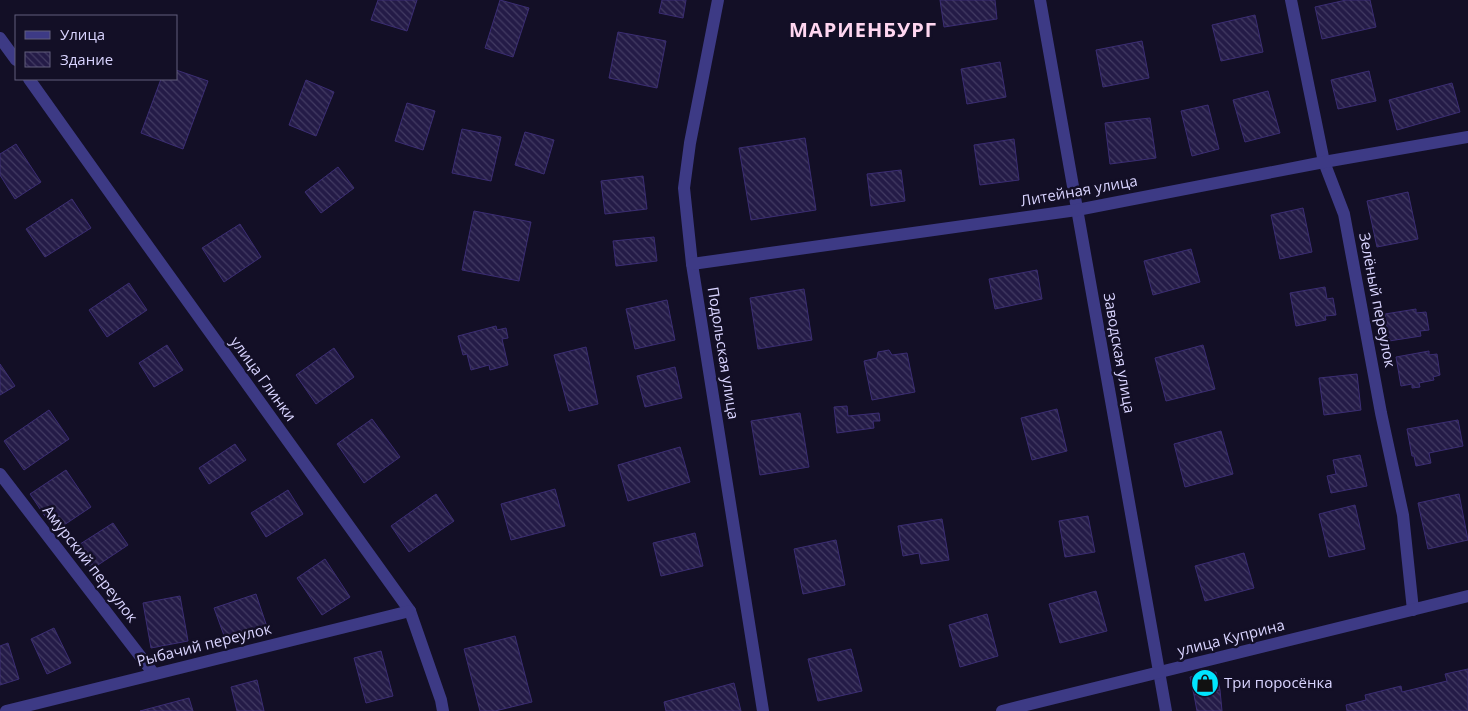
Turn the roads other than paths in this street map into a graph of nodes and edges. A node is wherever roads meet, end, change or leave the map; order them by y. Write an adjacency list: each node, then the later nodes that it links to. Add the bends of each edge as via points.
1 (718, 0): 10 (street, Подольская улица, via 684,188)
2 (1040, 0): 9 (street, Заводская улица)
3 (1291, 0): 8 (street, Зелёный переулок)
4 (0, 38): 5 (street)
5 (15, 59)
6 (30, 80): 13 (street, улица Глинки)
7 (1468, 137): 8 (street, Литейная улица)
8 (1324, 162): 9 (street, Литейная улица); 14 (street, Зелёный переулок, via 1344,214 1403,515)
9 (1077, 210): 10 (street, Литейная улица); 15 (street, Заводская улица)
10 (692, 264): 19 (street, Подольская улица)
11 (0, 474): 16 (street, Амурский переулок)
12 (1468, 596): 14 (street, улица Куприна)
13 (410, 610): 16 (street, Рыбачий переулок); 18 (street, улица Глинки)
14 (1413, 610): 15 (street, улица Куприна)
15 (1160, 672): 20 (street, улица Куприна); 21 (street, Заводская улица)
16 (154, 674): 17 (street, Рыбачий переулок)
17 (6, 711)
18 (443, 711)
19 (763, 711)
20 (1002, 711)
21 (1166, 711)

